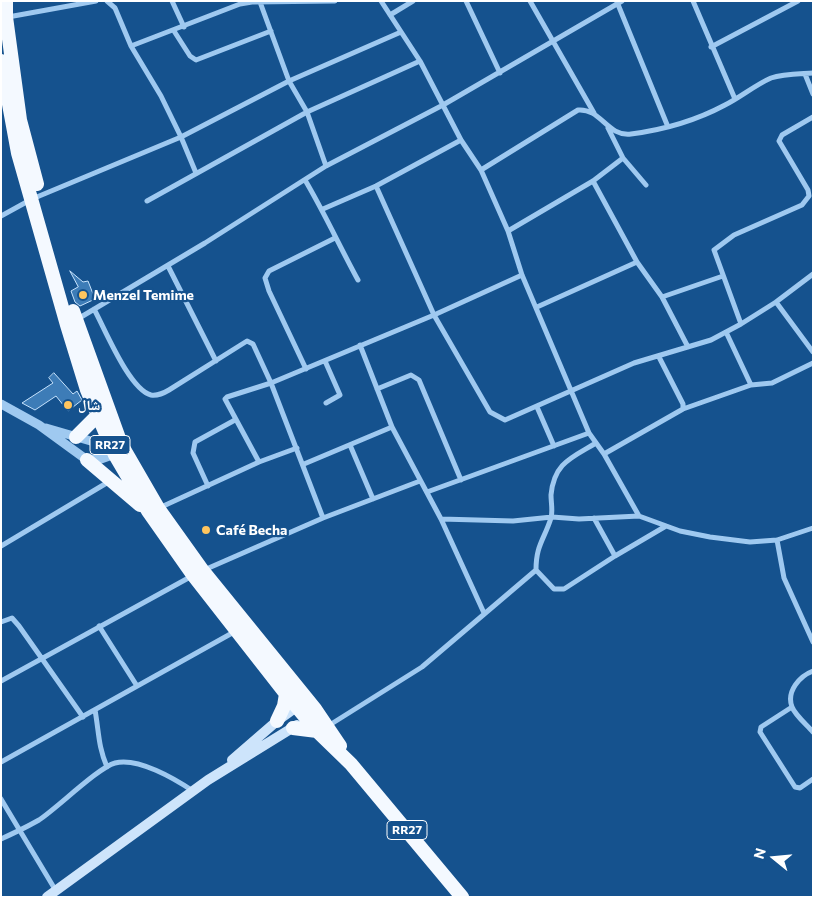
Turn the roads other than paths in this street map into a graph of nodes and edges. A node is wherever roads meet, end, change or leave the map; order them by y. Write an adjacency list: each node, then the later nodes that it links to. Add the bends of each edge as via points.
1 (6, 1): 16 (highway, RR27)
2 (96, 1): 16 (street)
3 (107, 1): 22 (street, via 115,8)
4 (172, 1): 17 (street)
5 (335, 1): 13 (street)
6 (381, 1): 15 (street)
7 (413, 1): 15 (street)
8 (466, 1): 26 (street)
9 (530, 1): 21 (street)
10 (693, 1): 23 (street)
11 (798, 1): 23 (street)
12 (252, 2): 13 (street); 17 (street)
13 (260, 2): 19 (street)
14 (619, 2): 21 (street); 36 (street)
15 (390, 15): 20 (street)
16 (4, 18): 48 (highway, RR27)
17 (184, 27): 18 (street)
18 (174, 31): 19 (street, via 196,60); 22 (street)
19 (271, 31): 29 (street)
20 (401, 32): 25 (street); 29 (street)
21 (553, 43): 26 (street); 34 (street)
22 (131, 46): 38 (street)
23 (711, 47): 31 (street)
24 (1, 60): 48 (highway, RR27, via 11,123)
25 (420, 61): 32 (street); 33 (street)
26 (500, 73): 32 (street)
27 (813, 73): 28 (street)
28 (805, 74): 30 (street); 31 (street, via 773,78)
29 (289, 81): 33 (street); 38 (street)
30 (813, 94)
31 (735, 99): 36 (street)
32 (443, 105): 39 (street); 41 (street)
33 (307, 112): 41 (street); 43 (street)
34 (594, 113): 37 (street); 42 (street, via 578,110)
35 (813, 117): 58 (street, via 780,138 809,196 802,205 716,246 714,254)
36 (668, 127): 37 (street, via 628,134)
37 (608, 128): 40 (street)
38 (181, 138): 43 (street); 48 (street)
39 (461, 140): 42 (street); 47 (street)
40 (623, 158): 45 (street); 46 (street)
41 (326, 166): 44 (street)
42 (481, 170): 52 (street)
43 (196, 173): 49 (street)
44 (305, 180): 50 (street); 55 (street)
45 (593, 181): 52 (street); 54 (street)
46 (646, 185)
47 (376, 186): 50 (street); 64 (street)
48 (36, 197): 51 (street); 65 (highway, RR27)
49 (147, 201)
50 (323, 209): 53 (street)
51 (1, 216)
52 (508, 231): 56 (street)
53 (335, 238): 59 (street); 75 (street, via 269,271 265,278)
54 (637, 262): 60 (street); 62 (street)
55 (168, 266): 63 (street); 73 (street)
56 (522, 274): 62 (street); 64 (street)
57 (813, 274): 61 (street)
58 (723, 276): 60 (street); 66 (street)
59 (358, 280)
60 (662, 297): 69 (street)
61 (776, 302): 66 (street); 70 (street)
62 (537, 307): 79 (street)
63 (94, 309): 65 (street); 73 (street, via 133,382 151,395 161,395)
64 (434, 315): 68 (street); 82 (street, via 490,412 505,420)
65 (71, 322): 84 (highway, RR27, via 87,390); 94 (highway, RR27)
66 (742, 324): 67 (street)
67 (726, 332): 69 (street); 77 (street)
68 (360, 345): 72 (street); 78 (street)
69 (688, 347): 71 (street)
70 (813, 352)
71 (659, 357): 79 (street, via 634,362); 83 (street)
72 (325, 360): 75 (street); 80 (street, via 340,395)
73 (216, 361): 76 (street, via 247,341 251,342)
74 (813, 362): 77 (street, via 772,383)
75 (306, 369): 76 (street)
76 (271, 383): 85 (street, via 227,397 226,402); 93 (street)
77 (751, 385): 83 (street)
78 (377, 389): 87 (street); 100 (street, via 411,375 419,380)
79 (570, 390): 82 (street); 88 (street)
80 (326, 403)
81 (2, 405): 86 (street)
82 (537, 407): 92 (street)
83 (683, 409): 95 (street)
84 (98, 415): 89 (highway); 94 (highway, RR27)
85 (235, 420): 97 (street); 102 (street, via 195,442 192,452)
86 (39, 425): 89 (street); 96 (street)
87 (392, 427): 91 (street); 101 (street)
88 (589, 433): 90 (street); 92 (street)
89 (76, 437): 94 (street)
90 (596, 443): 95 (street); 107 (street, via 565,461 554,476)
91 (350, 445): 98 (street); 104 (street)
92 (554, 446): 100 (street)
93 (297, 448): 97 (street); 98 (street)
94 (118, 449): 96 (street, via 95,460); 105 (highway, RR27)
95 (604, 454): 106 (street)
96 (87, 460): 99 (highway)
97 (259, 462): 102 (street)
98 (304, 464): 108 (street)
99 (111, 480): 105 (highway); 114 (street)
100 (461, 480): 103 (street)
101 (420, 481): 103 (street); 104 (street)
102 (208, 486): 105 (street)
103 (427, 492): 109 (street)
104 (373, 499): 108 (street)
105 (153, 510): 117 (highway, RR27)
106 (639, 516): 110 (street); 111 (street)
107 (552, 517): 109 (street, via 513,520); 110 (street); 116 (street, via 536,552)
108 (323, 518): 117 (street)
109 (441, 518): 118 (street)
110 (594, 518): 115 (street)
111 (666, 526): 113 (street, via 710,537 750,542); 115 (street)
112 (813, 528): 113 (street)
113 (777, 540): 122 (street, via 784,578)
114 (1, 546)
115 (614, 556): 116 (street, via 559,590 554,589)
116 (536, 570): 118 (street)
117 (198, 573): 120 (street); 121 (highway, RR27); 129 (highway, RR27)
118 (484, 614): 134 (street, via 422,667)
119 (1, 622): 123 (street, via 9,618 13,620)
120 (99, 626): 123 (street); 126 (street)
121 (237, 630): 126 (street); 127 (highway, RR27)
122 (813, 642)
123 (42, 660): 125 (street); 131 (street)
124 (813, 671): 128 (street, via 794,686)
125 (1, 681)
126 (137, 686): 130 (street)
127 (286, 694): 129 (highway, RR27); 132 (highway)
128 (792, 707): 135 (street); 138 (street, via 761,727 760,732 795,787 800,788)
129 (306, 708): 132 (main road); 133 (main road); 134 (highway, RR27)
130 (95, 710): 131 (street); 137 (street, via 98,743)
131 (83, 717): 136 (street)
132 (277, 720): 139 (main road)
133 (293, 728): 134 (highway); 139 (main road)
134 (323, 729): 145 (highway, RR27)
135 (813, 732)
136 (1, 762)
137 (107, 767): 140 (street, via 113,763 129,763 175,779); 142 (street, via 39,820)
138 (813, 779)
139 (208, 780): 140 (main road)
140 (194, 791): 144 (main road)
141 (1, 799): 142 (street)
142 (19, 831): 143 (street); 144 (street)
143 (1, 839)
144 (52, 894)
145 (462, 897)

